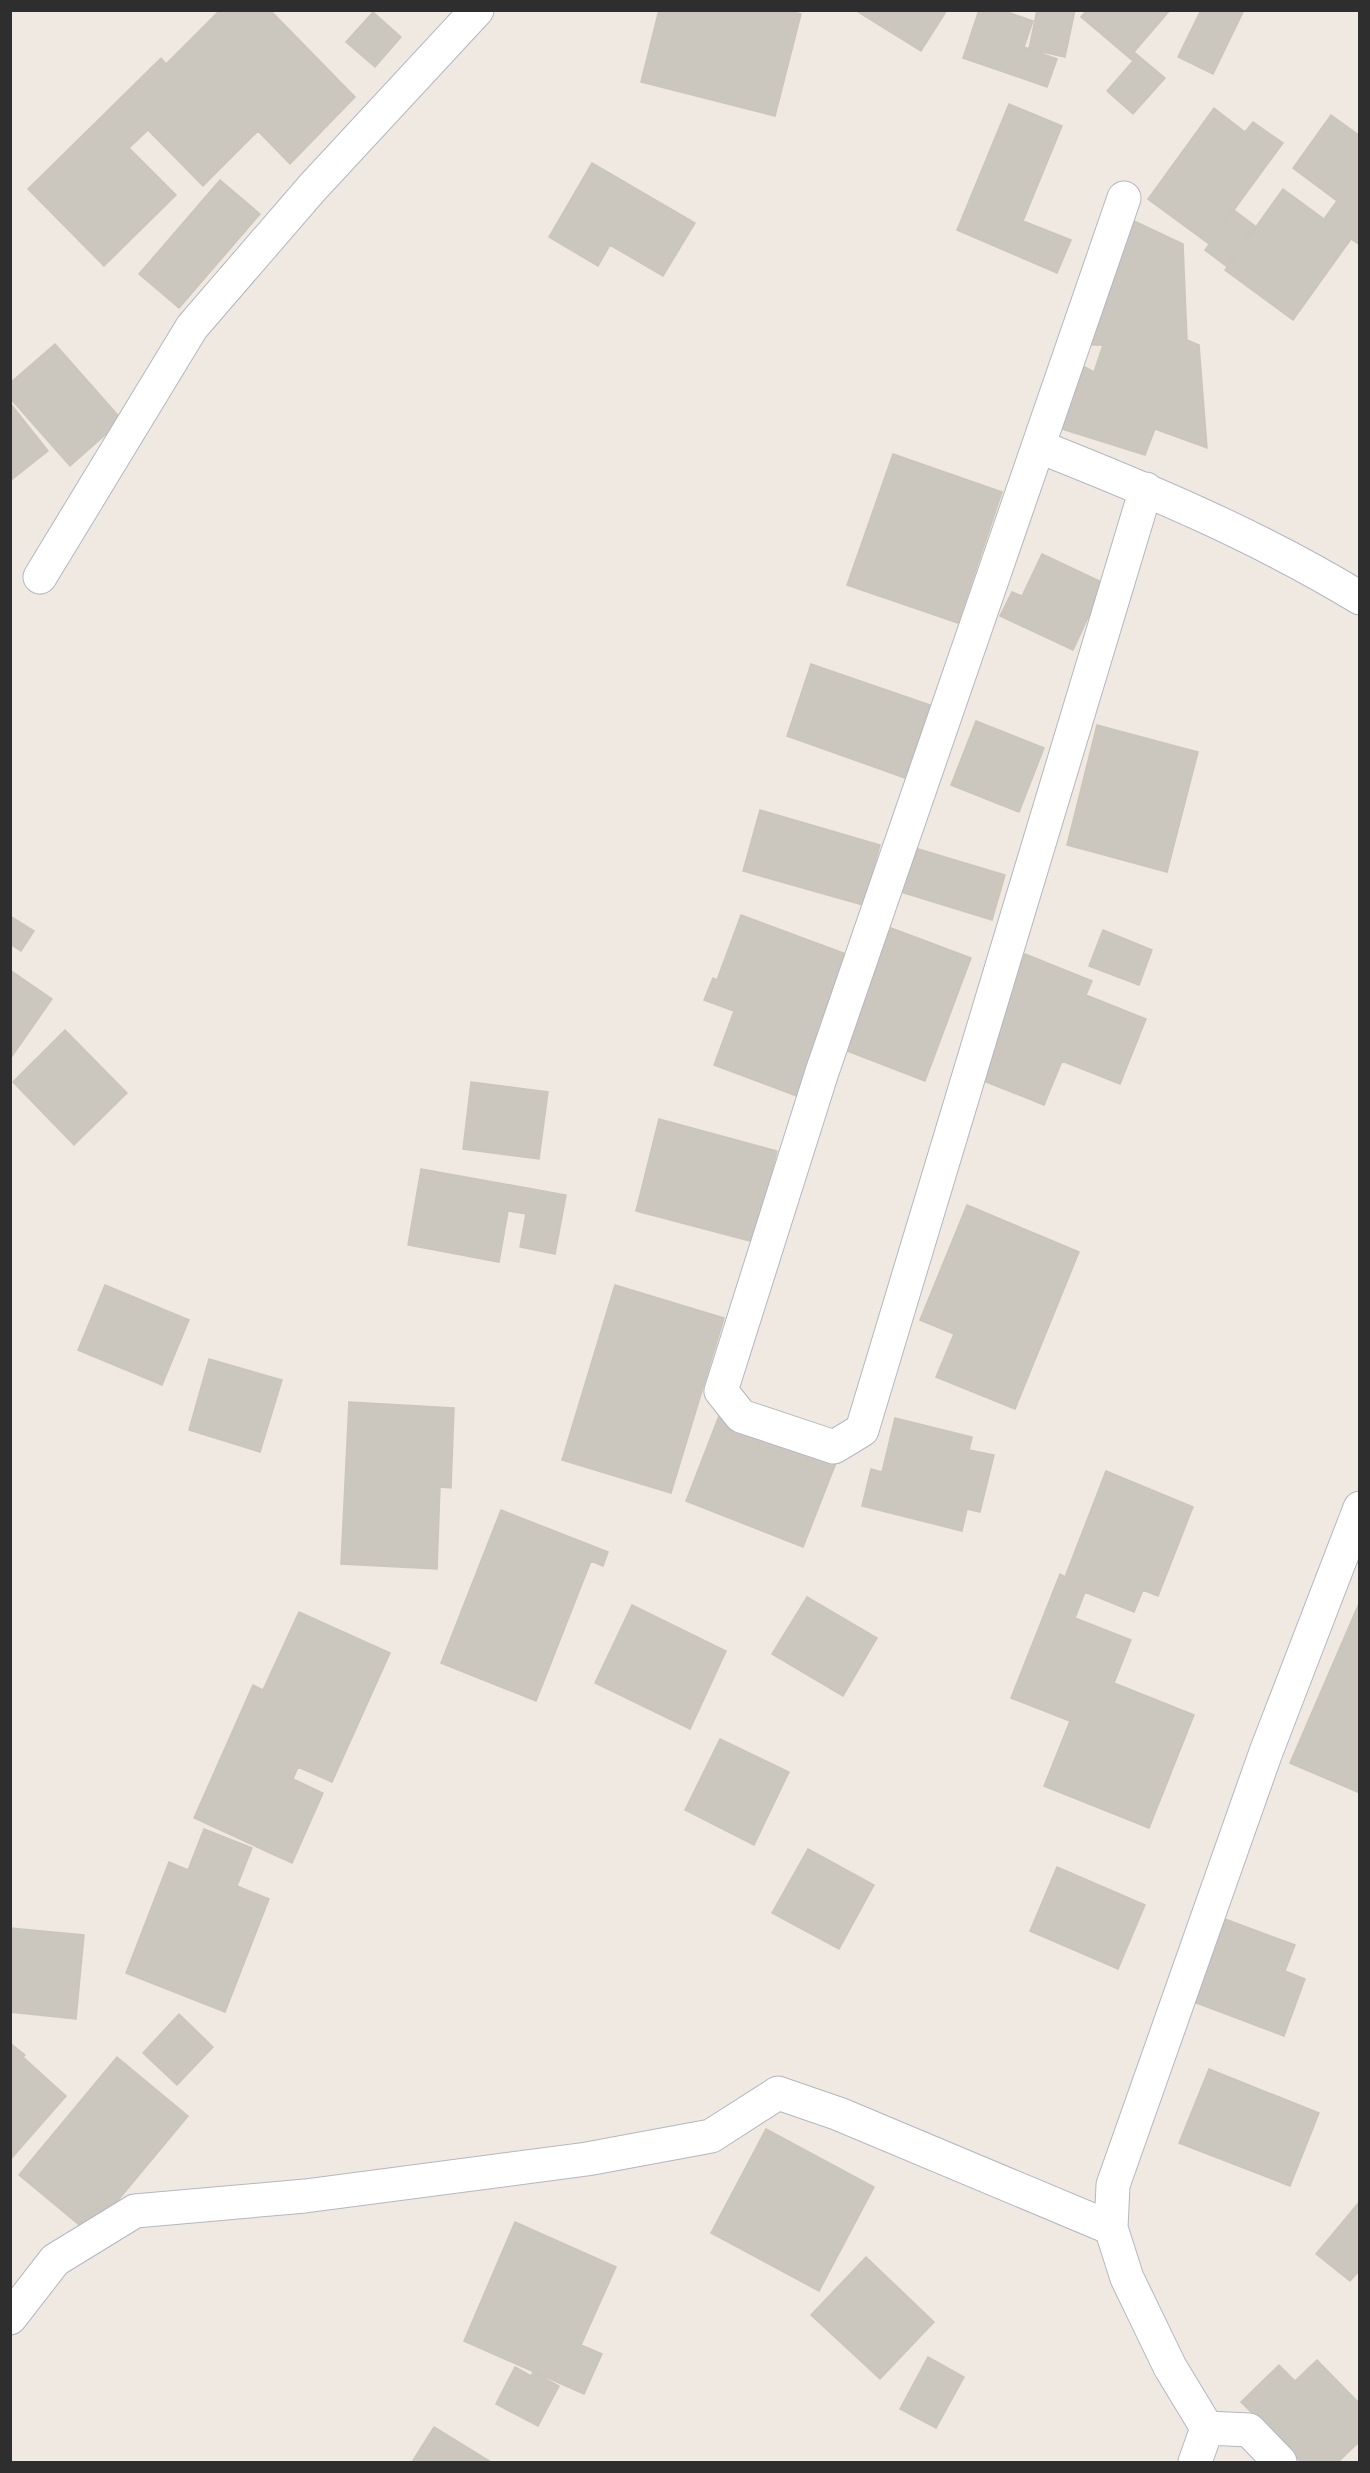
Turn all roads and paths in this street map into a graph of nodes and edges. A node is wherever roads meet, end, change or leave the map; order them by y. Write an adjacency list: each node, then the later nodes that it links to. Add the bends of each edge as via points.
1 (477, 10): 5 (street, via 312,188 192,327)
2 (1124, 198): 3 (street)
3 (1040, 447): 4 (street); 4 (street, via 822,1072 721,1391 741,1416 834,1447 862,1430)
4 (1146, 489): 6 (street, via 1312,569)
5 (40, 577)
6 (1359, 598)
7 (1359, 1508): 8 (street, via 1266,1752 1113,2185)
8 (1111, 2228): 9 (street, via 839,2114 778,2093 711,2136 587,2160 305,2196 135,2211 55,2260); 10 (street, via 1127,2278 1170,2367)
9 (10, 2318)
10 (1207, 2428): 11 (street); 12 (street, via 1249,2430)
11 (1195, 2463)
12 (1280, 2463)

